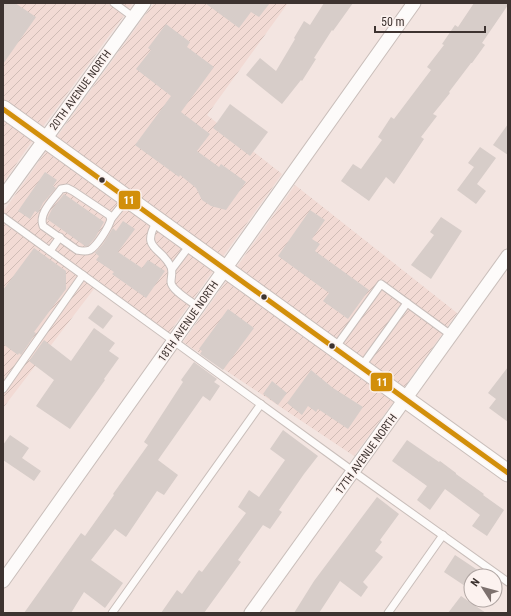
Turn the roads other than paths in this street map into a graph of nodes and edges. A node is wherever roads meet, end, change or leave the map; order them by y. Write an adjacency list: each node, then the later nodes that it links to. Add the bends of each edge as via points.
1 (114, 3): 4 (lane)
2 (144, 3): 4 (street, 20TH AVENUE NORTH)
3 (414, 3): 17 (street, 18TH AVENUE NORTH)
4 (133, 17): 6 (street, 20TH AVENUE NORTH)
5 (3, 109): 6 (street)
6 (44, 139): 7 (street, 20TH AVENUE NORTH); 8 (street)
7 (3, 197)
8 (127, 199): 10 (lane); 11 (street)
9 (3, 217): 14 (lane)
10 (111, 219): 12 (lane, via 110,225 95,246 84,252); 12 (lane, via 73,191 61,189 41,221 43,226)
11 (157, 220): 13 (street); 16 (lane, via 150,237 151,244)
12 (60, 237): 14 (lane)
13 (190, 244): 16 (lane); 17 (street)
14 (50, 251): 18 (lane)
15 (508, 256): 21 (street, 17TH AVENUE NORTH)
16 (172, 269): 20 (lane, via 171,283 174,288)
17 (225, 269): 20 (street, 18TH AVENUE NORTH); 23 (street)
18 (83, 275): 22 (lane); 25 (lane)
19 (407, 303): 21 (lane); 23 (lane, via 381,284); 24 (lane)
20 (198, 307): 22 (street, 18TH AVENUE NORTH)
21 (451, 335): 26 (street, 17TH AVENUE NORTH)
22 (174, 341): 27 (lane); 31 (street, 18TH AVENUE NORTH)
23 (335, 348): 24 (street)
24 (361, 368): 26 (street)
25 (3, 389)
26 (406, 400): 28 (street, 17TH AVENUE NORTH); 29 (street)
27 (261, 404): 28 (lane); 33 (lane)
28 (354, 472): 30 (lane); 34 (street, 17TH AVENUE NORTH)
29 (508, 473)
30 (443, 535): 32 (lane); 35 (lane)
31 (3, 581)
32 (508, 582)
33 (112, 613)
34 (251, 613)
35 (388, 613)

